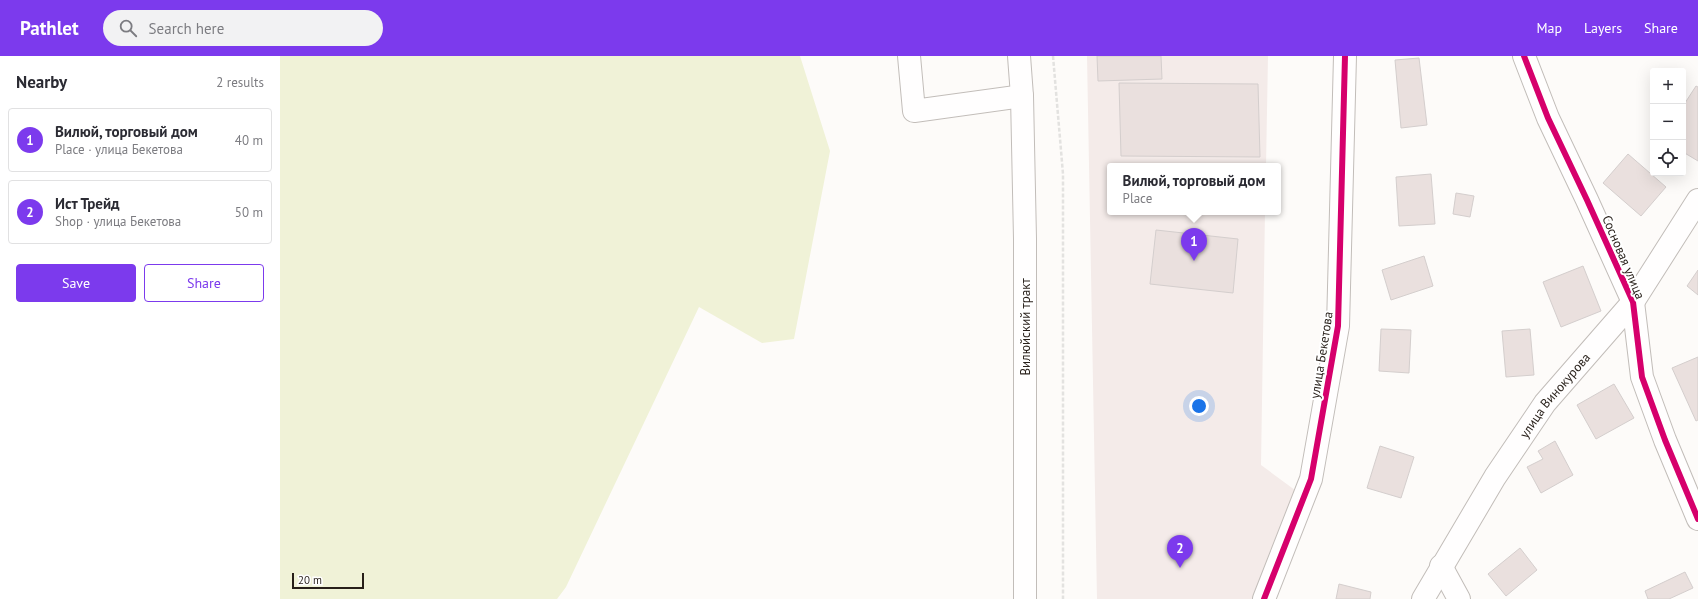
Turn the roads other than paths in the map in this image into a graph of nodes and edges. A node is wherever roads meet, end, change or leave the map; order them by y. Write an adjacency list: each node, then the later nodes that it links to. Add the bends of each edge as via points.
1 (909, 56): 5 (street, via 914,111)
2 (1019, 56): 5 (street, Вилюйский тракт)
3 (1345, 56): 11 (street, улица Бекетова, via 1338,326 1311,479)
4 (1524, 56): 7 (street, Сосновая улица, via 1548,118)
5 (1022, 96): 10 (street, Вилюйский тракт, via 1025,239)
6 (1698, 200): 7 (street, улица Винокурова)
7 (1633, 302): 8 (street, Сосновая улица, via 1642,377); 9 (street, улица Винокурова, via 1546,403 1495,477)
8 (1698, 519)
9 (1441, 566): 12 (street, улица Винокурова); 13 (street)
10 (1025, 599)
11 (1264, 599)
12 (1423, 599)
13 (1460, 599)

